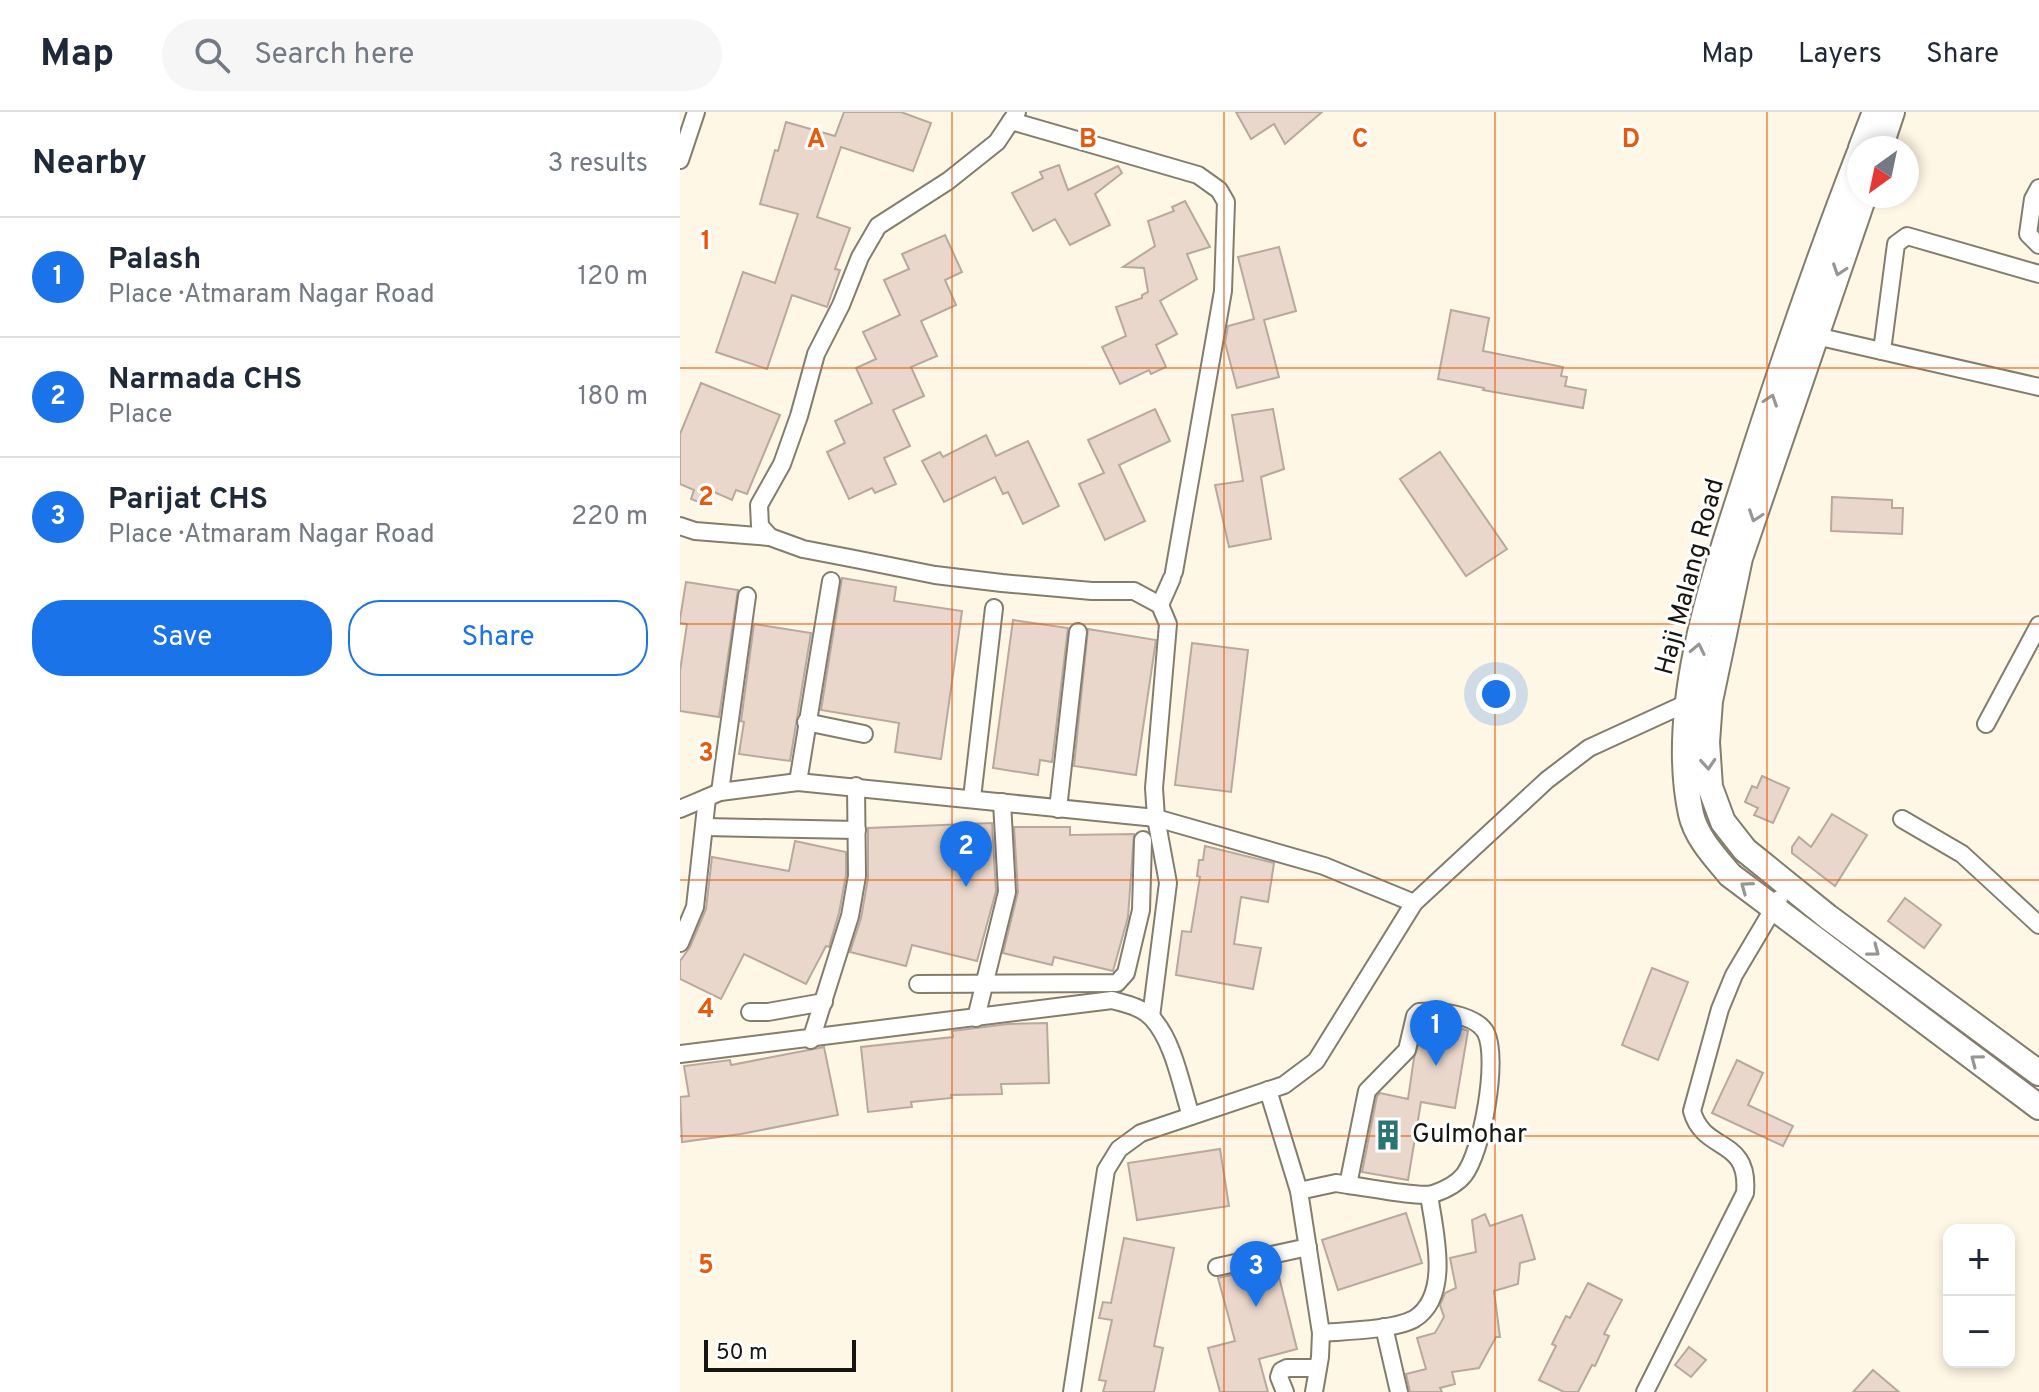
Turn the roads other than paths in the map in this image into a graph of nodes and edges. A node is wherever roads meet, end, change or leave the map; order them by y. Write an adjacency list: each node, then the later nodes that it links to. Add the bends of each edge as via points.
1 (696, 112): 7 (street)
2 (1875, 112): 5 (main road)
3 (1892, 112): 6 (main road)
4 (1014, 117): 17 (street, via 997,142 878,226 816,354 782,464 759,505 760,526); 21 (street, via 1198,175 1226,202 1223,291 1173,575)
5 (1866, 136)
6 (1884, 136)
7 (680, 160)
8 (1847, 185): 18 (main road, Haji Malang Road, one-way to 8)
9 (2039, 188): 11 (street, via 2028,234)
10 (1860, 208): 13 (main road, Haji Malang Road, one-way to 13)
11 (2039, 245)
12 (2039, 274): 14 (street, via 1907,236 1896,244)
13 (1816, 336): 14 (street); 18 (main road, Haji Malang Road, one-way to 18)
14 (1882, 351): 15 (street)
15 (2039, 387)
16 (680, 526): 17 (street)
17 (770, 537): 21 (street, via 803,549 935,575 1134,591)
18 (1734, 546): 25 (main road, Haji Malang Road)
19 (831, 581): 26 (street)
20 (747, 596): 31 (street)
21 (1160, 605): 36 (street, via 1168,624)
22 (994, 608): 32 (street)
23 (2039, 625): 27 (street)
24 (1078, 632): 35 (street)
25 (1698, 702): 41 (main road, Haji Malang Road, one-way to 41, via 1710,787 1723,822 1745,850); 42 (street, via 1589,748); 43 (main road, Haji Malang Road, one-way to 25, via 1730,875 1692,818 1686,781)
26 (806, 722): 28 (street); 29 (street)
27 (1986, 724)
28 (864, 734)
29 (798, 782): 30 (street); 31 (street)
30 (856, 786): 32 (street); 39 (street)
31 (714, 795): 34 (street); 38 (street)
32 (972, 798): 33 (street)
33 (1002, 802): 35 (street); 49 (street, via 1007,892)
34 (680, 809)
35 (1058, 809): 36 (street)
36 (1156, 818): 42 (street, via 1324,866); 45 (street, via 1168,883)
37 (1902, 819): 46 (street, via 1962,854)
38 (705, 827): 39 (street); 47 (street, via 695,907)
39 (857, 830): 50 (street, via 850,916)
40 (1143, 840): 44 (street)
41 (1788, 884): 43 (street); 56 (main road, Haji Malang Road, one-way to 56)
42 (1414, 903): 57 (street, via 1316,1061)
43 (1774, 907): 58 (main road, Haji Malang Road, one-way to 43); 72 (street, via 1720,1009 1692,1111 1696,1126 1738,1155 1747,1175 1745,1193)
44 (1141, 910): 45 (street); 49 (street, via 1126,973 1117,983)
45 (1164, 914): 52 (street)
46 (2039, 925)
47 (680, 943)
48 (918, 984): 49 (street)
49 (985, 984): 53 (street)
50 (824, 1002): 51 (street); 54 (street)
51 (750, 1012)
52 (1151, 1017): 53 (street, via 1112,1000); 59 (street, via 1167,1041)
53 (976, 1018): 54 (street)
54 (811, 1040): 55 (street)
55 (680, 1054)
56 (2039, 1073)
57 (1268, 1090): 59 (street); 61 (street)
58 (2039, 1107)
59 (1191, 1116): 68 (street, via 1141,1133 1119,1149 1106,1170)
60 (1348, 1185): 61 (street); 62 (street); 62 (street, via 1367,1091 1401,1059 1415,1016 1426,1011 1474,1021 1486,1034 1491,1055 1483,1133 1472,1160 1456,1184)
61 (1299, 1191): 63 (street)
62 (1429, 1195): 65 (street, via 1438,1262 1434,1291 1413,1319)
63 (1308, 1247): 64 (street); 66 (street)
64 (1217, 1267)
65 (1384, 1327): 66 (street); 71 (street)
66 (1321, 1333): 67 (street)
67 (1318, 1368): 69 (street, via 1281,1371); 70 (street)
68 (1072, 1392)
69 (1285, 1392)
70 (1314, 1392)
71 (1399, 1392)
72 (1645, 1392)

